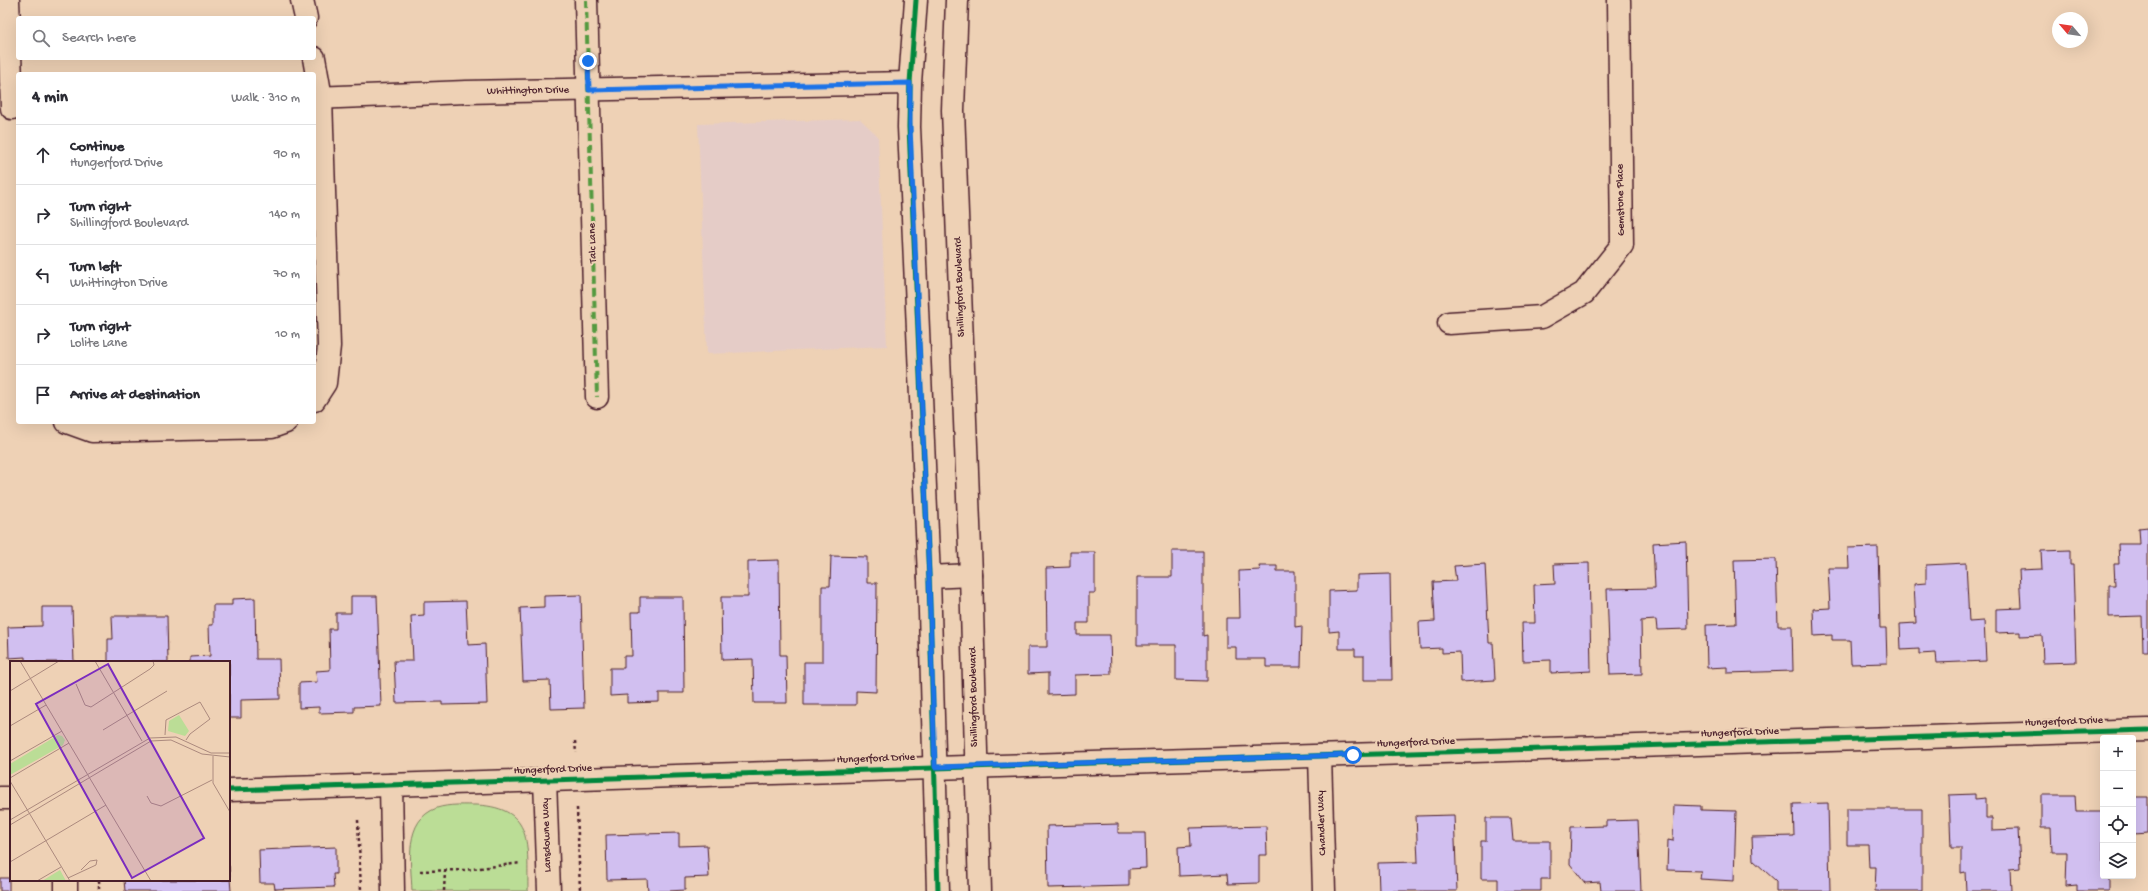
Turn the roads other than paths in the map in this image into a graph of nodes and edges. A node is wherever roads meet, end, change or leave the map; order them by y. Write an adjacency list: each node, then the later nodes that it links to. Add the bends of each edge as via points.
1 (8, 0): 14 (street)
2 (302, 0): 7 (street)
3 (586, 0): 12 (street, Talc Lane)
4 (916, 0): 10 (street)
5 (957, 0): 20 (street, Shillingford Boulevard, via 953,110)
6 (1619, 0): 15 (street, Gemstone Place, via 1622,246 1584,293 1542,317)
7 (306, 16)
8 (314, 60): 9 (street)
9 (315, 72)
10 (910, 83): 12 (street, Whittington Drive); 21 (street)
11 (316, 85): 13 (street)
12 (589, 90): 13 (street, Whittington Drive); 17 (street, Talc Lane)
13 (317, 98): 16 (street, via 329,346 325,383)
14 (10, 108)
15 (1449, 322)
16 (316, 397)
17 (597, 397)
18 (73, 424): 19 (street, via 92,431 272,427)
19 (280, 424)
20 (971, 575): 21 (street); 24 (street, Shillingford Boulevard)
21 (929, 577): 25 (street)
22 (2148, 730): 23 (street, Hungerford Drive)
23 (1320, 756): 24 (street, Hungerford Drive); 33 (street, Chandler Way)
24 (976, 766): 25 (street, Hungerford Drive); 32 (street, Shillingford Boulevard)
25 (935, 767): 26 (street, Hungerford Drive); 31 (street)
26 (545, 780): 27 (street, Hungerford Drive); 30 (street, Lansdowne Way)
27 (391, 785): 28 (street, Hungerford Drive); 29 (street)
28 (230, 790)
29 (392, 882)
30 (549, 891)
31 (938, 891)
32 (980, 891)
33 (1324, 891)

